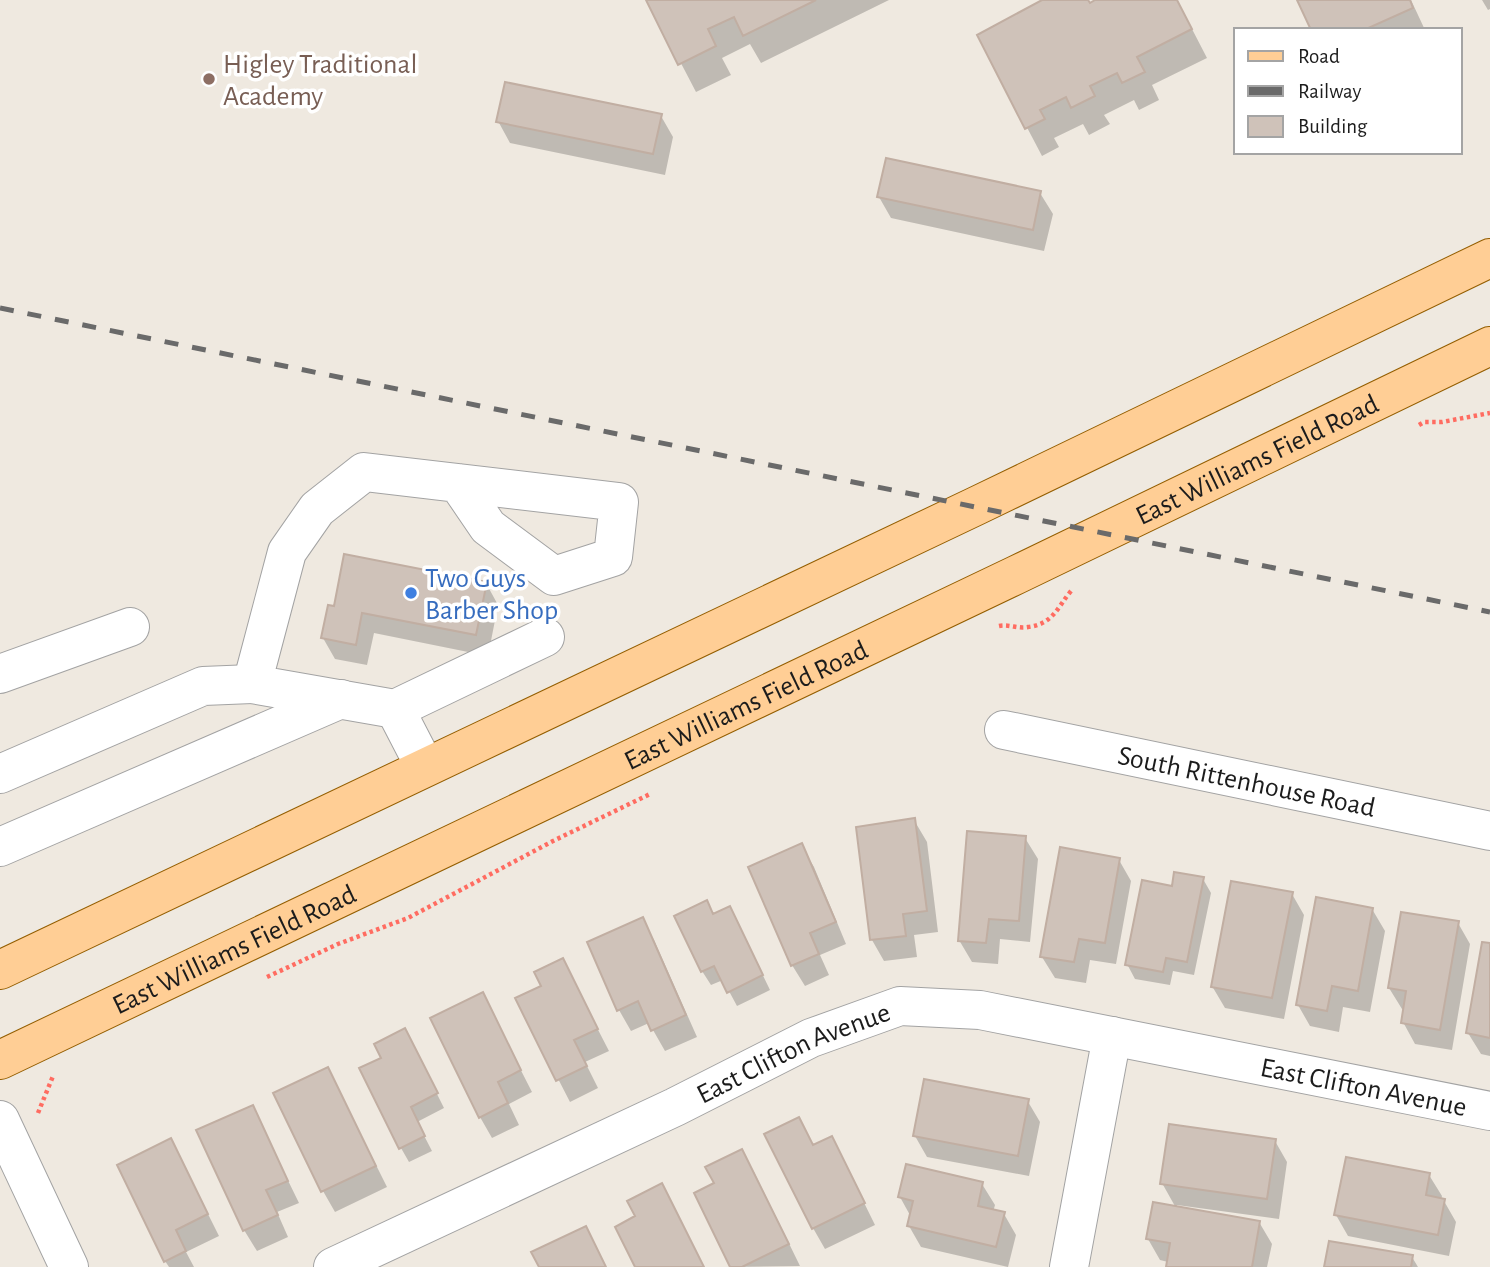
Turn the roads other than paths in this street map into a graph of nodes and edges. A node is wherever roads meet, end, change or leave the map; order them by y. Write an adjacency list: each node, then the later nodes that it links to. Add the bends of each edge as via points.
1 (1490, 258): 11 (main road)
2 (1490, 346): 17 (main road, East Williams Field Road)
3 (458, 483): 7 (street, via 364,472 317,509 288,552)
4 (130, 627): 6 (street)
5 (545, 637): 9 (street)
6 (0, 674)
7 (252, 684): 8 (street); 12 (street, via 203,686)
8 (341, 699): 9 (street); 14 (street)
9 (395, 709): 11 (street)
10 (1004, 730): 13 (street, South Rittenhouse Road)
11 (425, 767): 15 (main road)
12 (0, 774)
13 (1490, 831)
14 (0, 848)
15 (0, 970)
16 (1112, 1036): 18 (street, East Clifton Avenue); 21 (street, East Clifton Avenue, via 980,1010 901,1006 811,1038); 22 (street)
17 (0, 1060)
18 (1490, 1111)
19 (18, 1120): 20 (street)
20 (69, 1267)
21 (333, 1267)
22 (1069, 1267)

